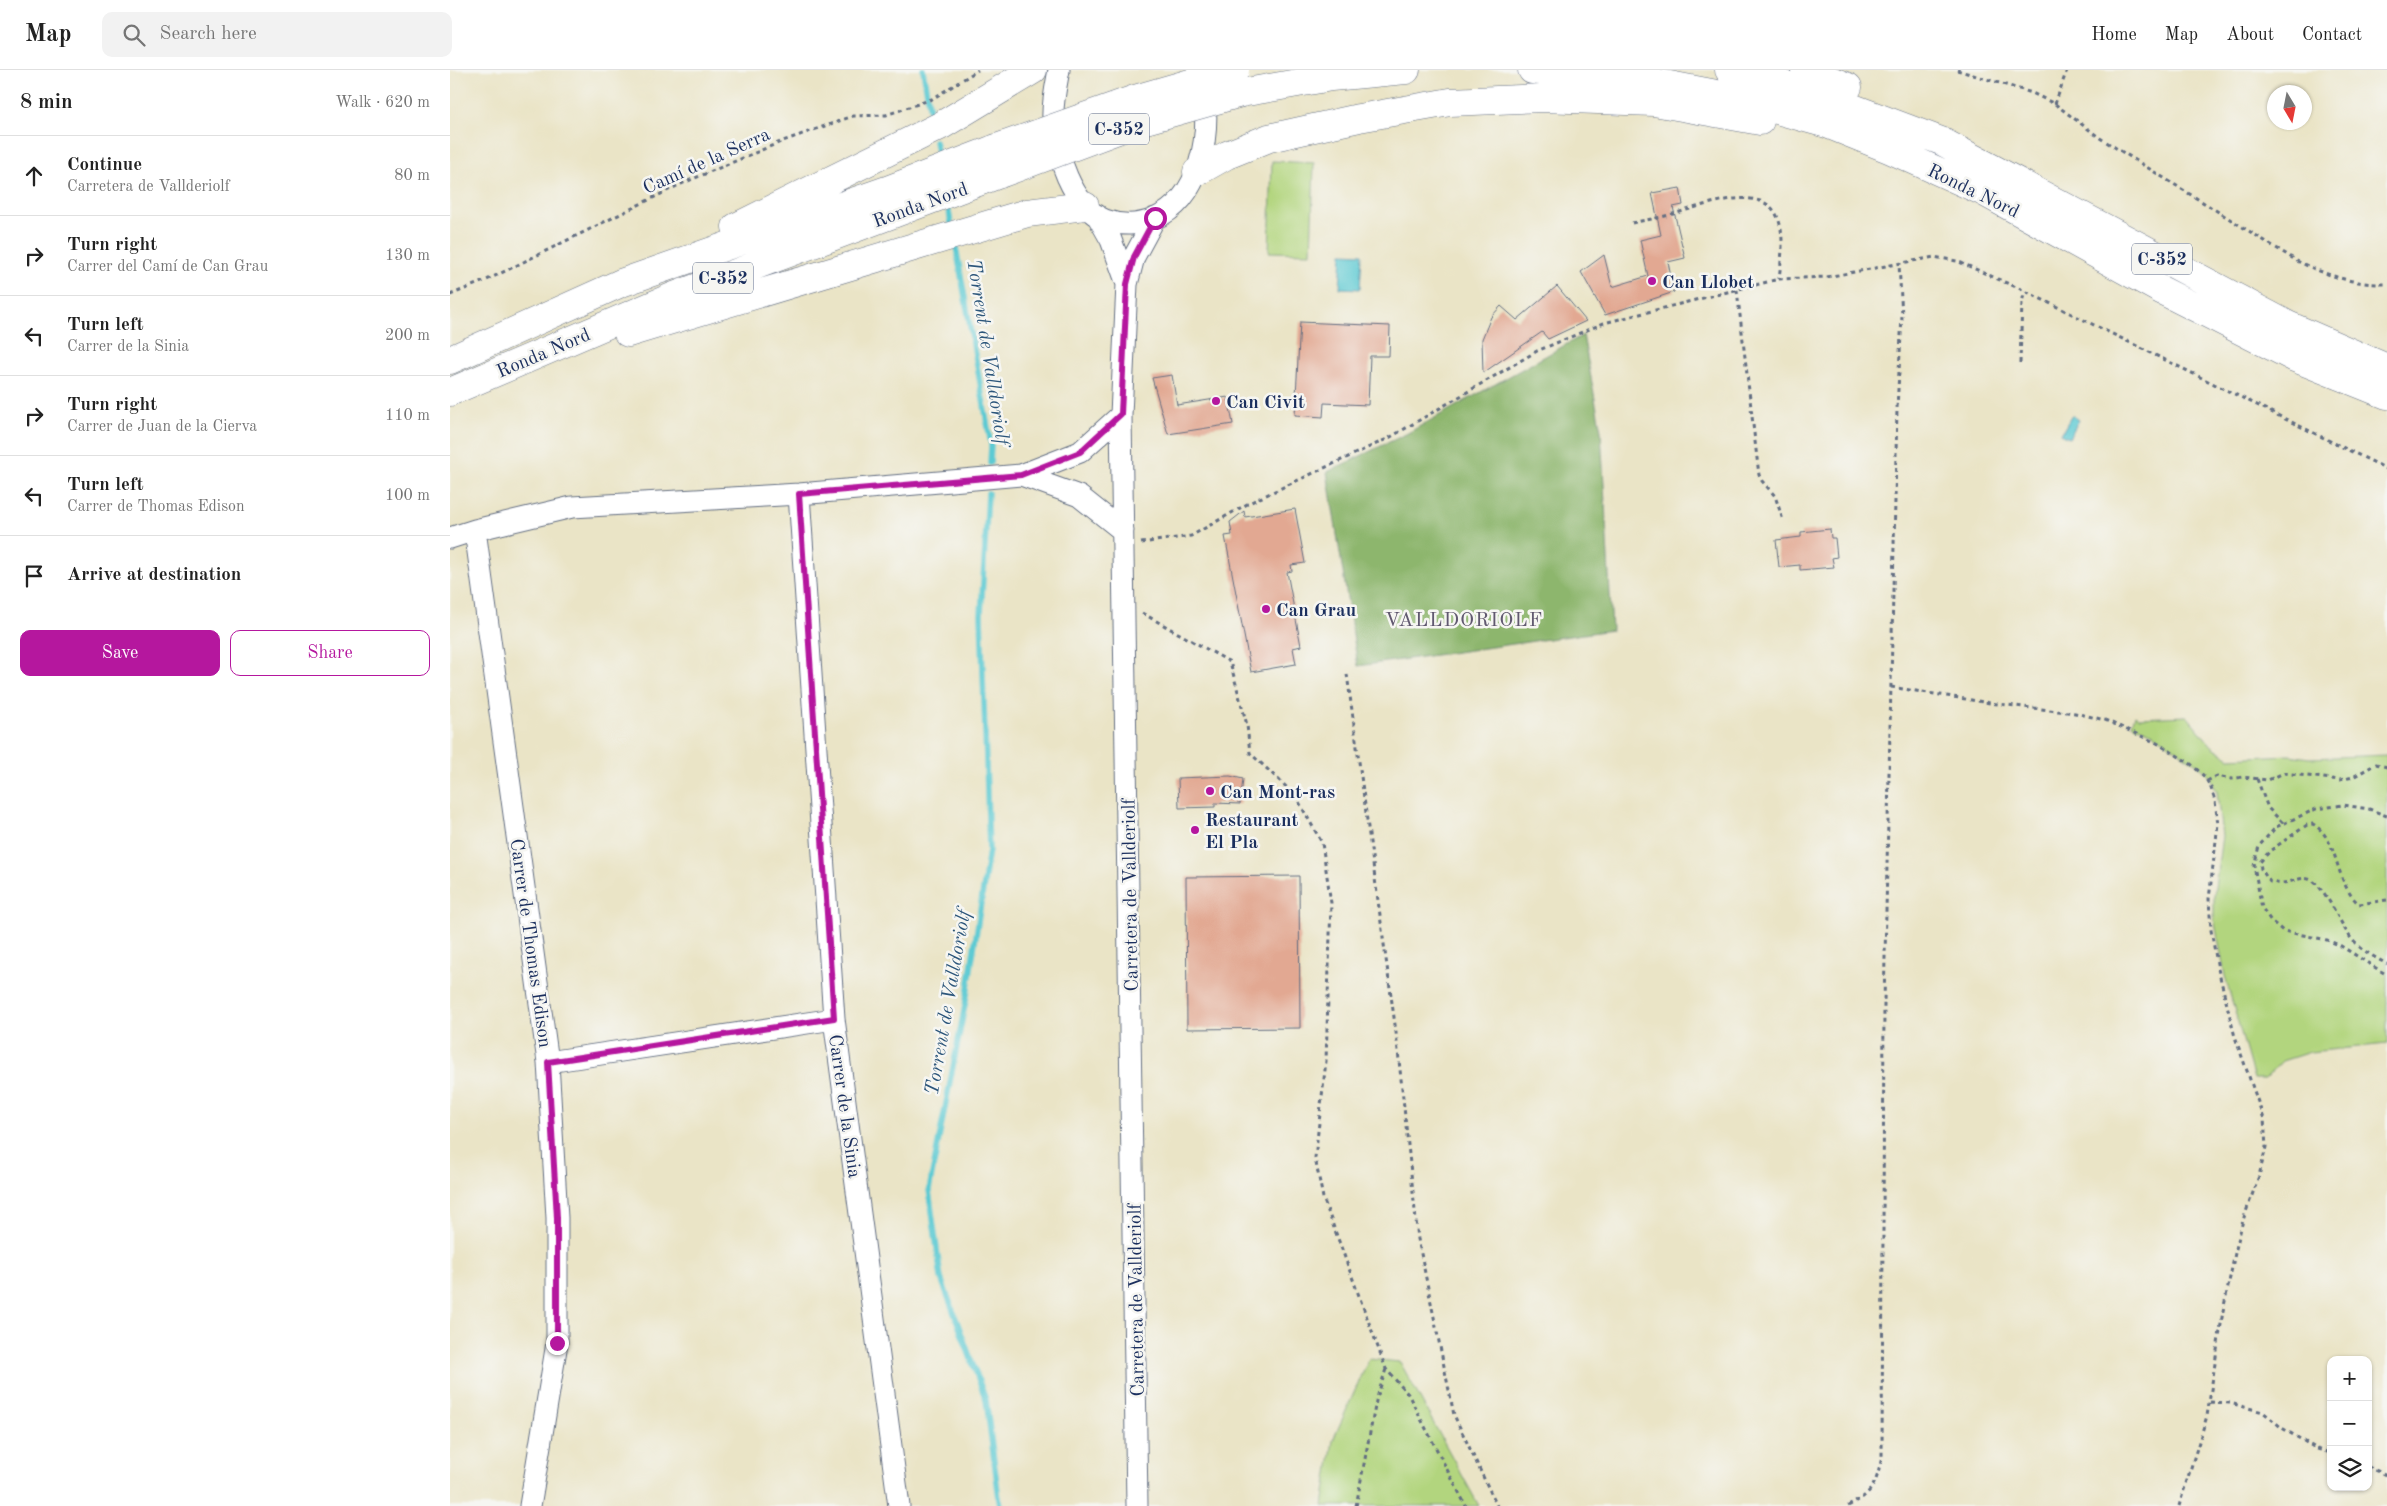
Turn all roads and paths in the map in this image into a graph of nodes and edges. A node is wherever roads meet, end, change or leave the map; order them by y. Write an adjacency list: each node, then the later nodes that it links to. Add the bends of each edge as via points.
1 (978, 70): 27 (path, Camí de la Serra, via 932,98 886,115 853,116 775,144 681,184 487,280)
2 (1033, 70): 22 (highway, via 942,125)
3 (1059, 70): 17 (street, Carretera de Vallderiolf, via 1053,118 1056,140 1069,182)
4 (1200, 70): 16 (street, via 1207,114 1205,142)
5 (1406, 70): 11 (highway, Ronda Nord / C-352)
6 (1532, 70): 14 (highway, Ronda Nord / C-352, via 1617,75 1727,96 1827,124)
7 (1729, 70): 13 (highway, Ronda Nord / C-352, via 1811,92)
8 (1806, 70): 13 (highway, via 1913,115)
9 (1957, 70): 12 (path, via 2032,93)
10 (2068, 70): 12 (path)
11 (1238, 81): 15 (highway, Ronda Nord / C-352, bridge, via 1142,121)
12 (2055, 104): 24 (path, via 2100,138 2297,261 2326,275)
13 (1941, 141): 32 (highway, Ronda Nord / C-352, via 2288,325)
14 (1889, 149): 16 (highway, via 1830,140 1774,124 1654,102 1542,98 1450,102 1359,118 1269,138 1227,155); 28 (highway, Ronda Nord / C-352, via 1982,191 2161,290)
15 (997, 162): 22 (highway, Ronda Nord / C-352, via 887,190); 30 (highway, Ronda Nord / C-352)
16 (1197, 172): 18 (street, via 1182,198)
17 (1091, 210): 18 (street, via 1105,220 1130,225); 23 (street, Carretera de Vallderiolf, via 1111,240); 30 (highway, via 1027,213 651,325 572,353)
18 (1155, 218): 23 (street, Carretera de Vallderiolf, via 1134,257)
19 (1632, 223): 21 (path, via 1738,198 1768,204 1780,225)
20 (1899, 264): 21 (path, via 1826,277); 26 (path, via 1922,258 1945,258); 46 (path, via 1902,316)
21 (1780, 279): 25 (path)
22 (621, 283): 29 (highway, Ronda Nord / C-352)
23 (1127, 284): 35 (street, Carretera de Vallderiolf)
24 (2387, 284)
25 (1736, 290): 40 (path, via 1759,475 1775,496); 43 (path, via 1604,323 1537,351 1389,438 1249,503 1191,536)
26 (2025, 291): 31 (path); 37 (path)
27 (450, 295)
28 (2295, 358): 34 (highway, Ronda Nord / C-352); 36 (highway, via 2314,379)
29 (450, 360)
30 (516, 364): 33 (highway, Ronda Nord / C-352)
31 (2020, 364)
32 (2387, 368)
33 (450, 392)
34 (2387, 395)
35 (1121, 414): 38 (street, via 1080,452); 43 (street, Carretera de Vallderiolf)
36 (2387, 414)
37 (2387, 469)
38 (1021, 475): 39 (street); 43 (street, via 1079,496)
39 (799, 494): 41 (street, via 572,507); 55 (street, Carrer de la Sinia)
40 (1783, 520)
41 (475, 530): 42 (street); 56 (street, Carrer de Thomas Edison)
42 (450, 538)
43 (1123, 539): 44 (street, Carretera de Vallderiolf)
44 (1122, 600): 57 (path, via 1148,619 1230,662 1247,725 1250,753 1296,795 1322,844 1331,902 1326,1061 1315,1158 1323,1198); 64 (street, Carretera de Vallderiolf, via 1132,1030)
45 (1347, 674): 67 (path, via 1396,1032 1418,1238 1454,1415)
46 (1891, 687): 49 (path, via 1990,703 2075,712 2105,720 2157,743 2199,770); 68 (path, via 1884,1003 1882,1457 1876,1485)
47 (2387, 767): 48 (path, via 2376,764 2353,777 2340,780 2284,773 2268,780)
48 (2257, 778): 49 (path, via 2217,776); 51 (path, via 2268,808)
49 (2207, 781): 58 (path, via 2215,801 2218,824 2209,899 2213,944 2235,1037 2260,1104 2266,1134 2266,1147 2243,1220 2223,1311)
50 (2387, 816): 51 (path, via 2343,805 2316,809)
51 (2283, 823): 54 (path, via 2259,846 2256,856 2254,866 2262,908 2283,931 2327,940)
52 (2387, 900): 53 (path, via 2360,904 2353,898 2342,879 2328,838 2313,824 2271,850 2260,862 2270,882 2313,880 2329,900 2334,914 2350,937)
53 (2387, 964)
54 (2387, 976)
55 (834, 1018): 56 (street); 63 (street, Carrer de la Sinia)
56 (548, 1062): 62 (street, Carrer de Thomas Edison, via 557,1218 557,1343)
57 (1386, 1369): 65 (path, via 1376,1401); 66 (path, via 1408,1394)
58 (2210, 1402): 59 (path, via 2263,1412 2282,1428); 69 (path)
59 (2327, 1452)
60 (2372, 1469): 61 (path)
61 (2387, 1475)
62 (530, 1506)
63 (899, 1506)
64 (1137, 1506)
65 (1356, 1506)
66 (1466, 1506)
67 (1497, 1506)
68 (1848, 1506)
69 (2179, 1506)

